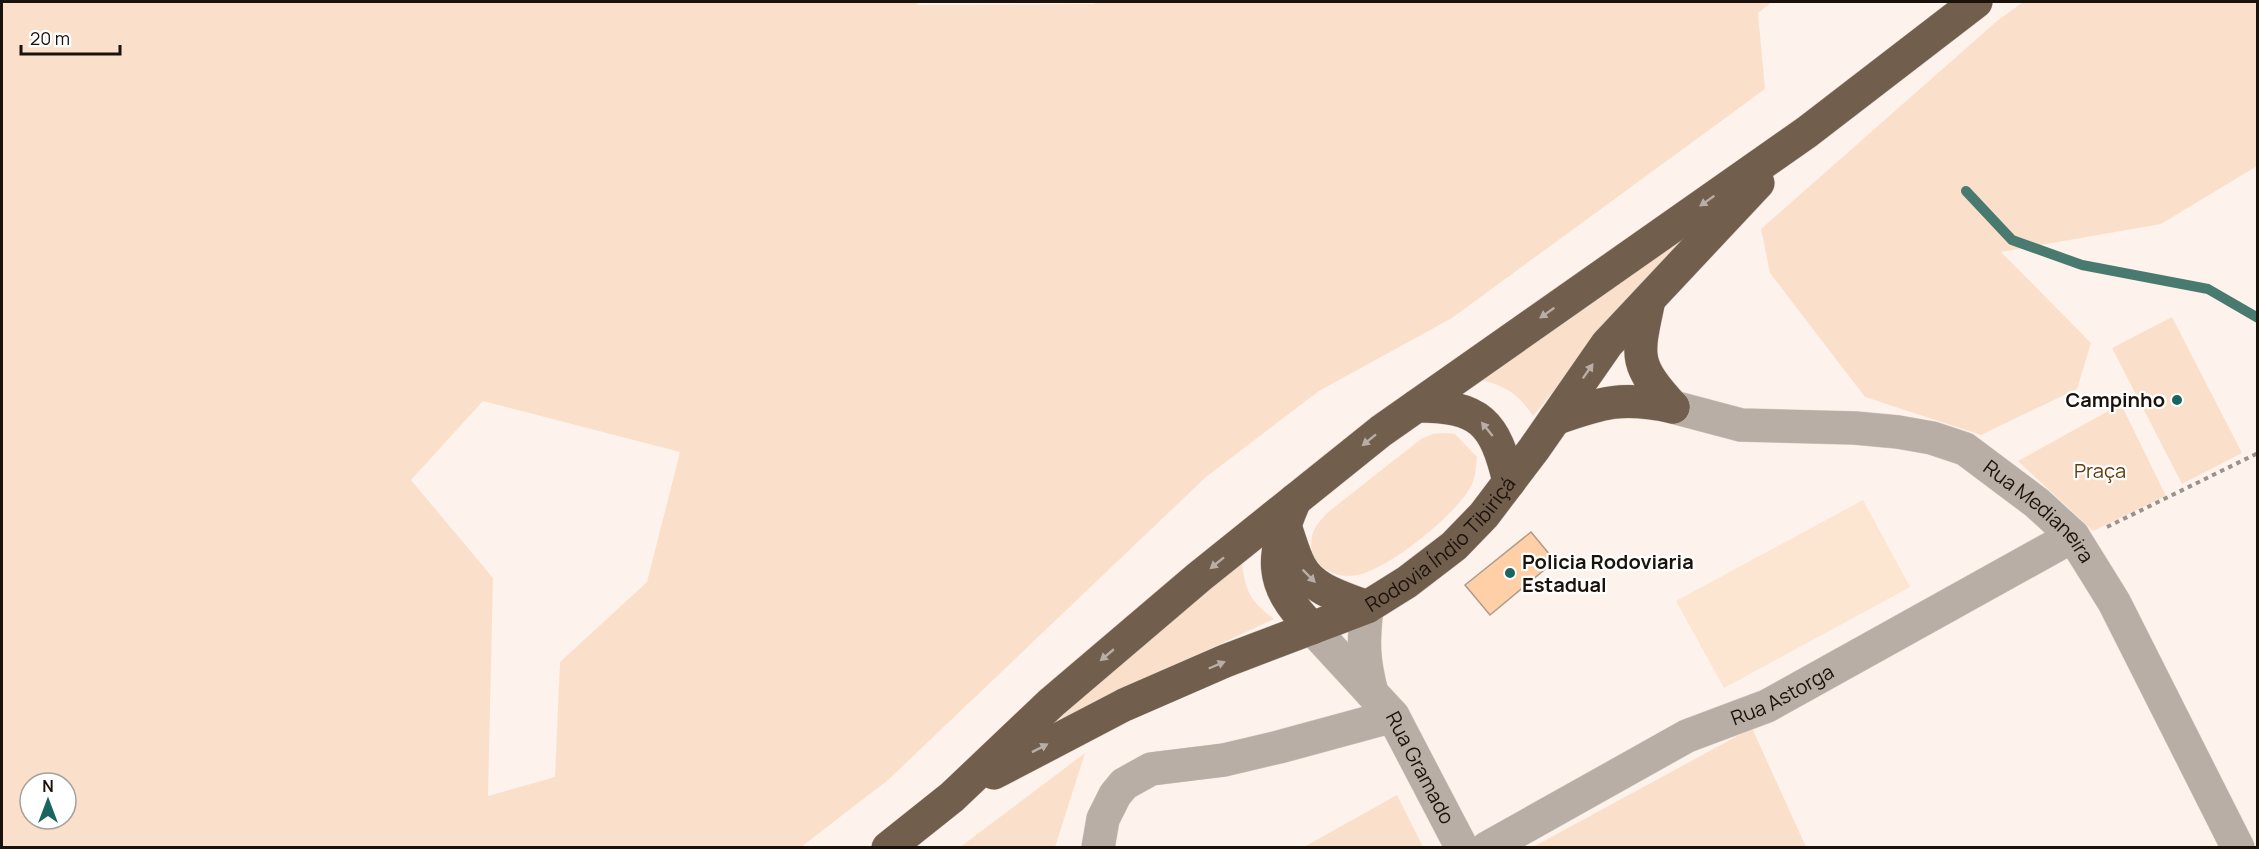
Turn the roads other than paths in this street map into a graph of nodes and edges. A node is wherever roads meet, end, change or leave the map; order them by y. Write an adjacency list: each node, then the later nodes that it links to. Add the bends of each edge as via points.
1 (1976, 2): 2 (highway, Rodovia Índio Tibiriçá)
2 (1807, 132): 3 (highway, Rodovia Índio Tibiriçá); 4 (highway, Rodovia Índio Tibiriçá, one-way to 4)
3 (1649, 300): 5 (highway, via 1641,336 1643,369); 6 (highway, Rodovia Índio Tibiriçá, one-way to 3, via 1607,344)
4 (1417, 406): 7 (highway, one-way to 4, via 1496,441 1474,416 1458,409); 8 (highway, Rodovia Índio Tibiriçá, one-way to 8, via 1381,430)
5 (1673, 407): 6 (highway, via 1643,400 1620,400); 9 (street, Rua Medianeira, via 1741,425 1898,432 1965,448 2037,502)
6 (1555, 418): 7 (highway, Rodovia Índio Tibiriçá)
7 (1509, 482): 10 (highway, Rodovia Índio Tibiriçá, via 1454,546)
8 (1290, 512): 10 (highway, one-way to 10, via 1300,567 1327,591); 11 (highway, via 1278,551 1278,574 1294,609); 13 (highway, Rodovia Índio Tibiriçá, one-way to 13, via 1051,703)
9 (2075, 539): 17 (street, Rua Astorga, via 1767,706 1687,736); 18 (street, Rua Medianeira, via 2114,602)
10 (1367, 607): 11 (highway, Rodovia Índio Tibiriçá); 12 (street, Rua Gramado, via 1364,649)
11 (1312, 628): 12 (street, Rua Gramado); 13 (highway, Rodovia Índio Tibiriçá, one-way to 11, via 1124,705)
12 (1382, 704): 15 (street, via 1279,747 1143,772 1114,795); 16 (street, Rua Gramado)
13 (952, 796): 14 (highway, Rodovia Índio Tibiriçá)
14 (888, 848)
15 (1098, 848)
16 (1462, 848)
17 (1487, 848)
18 (2238, 848)

